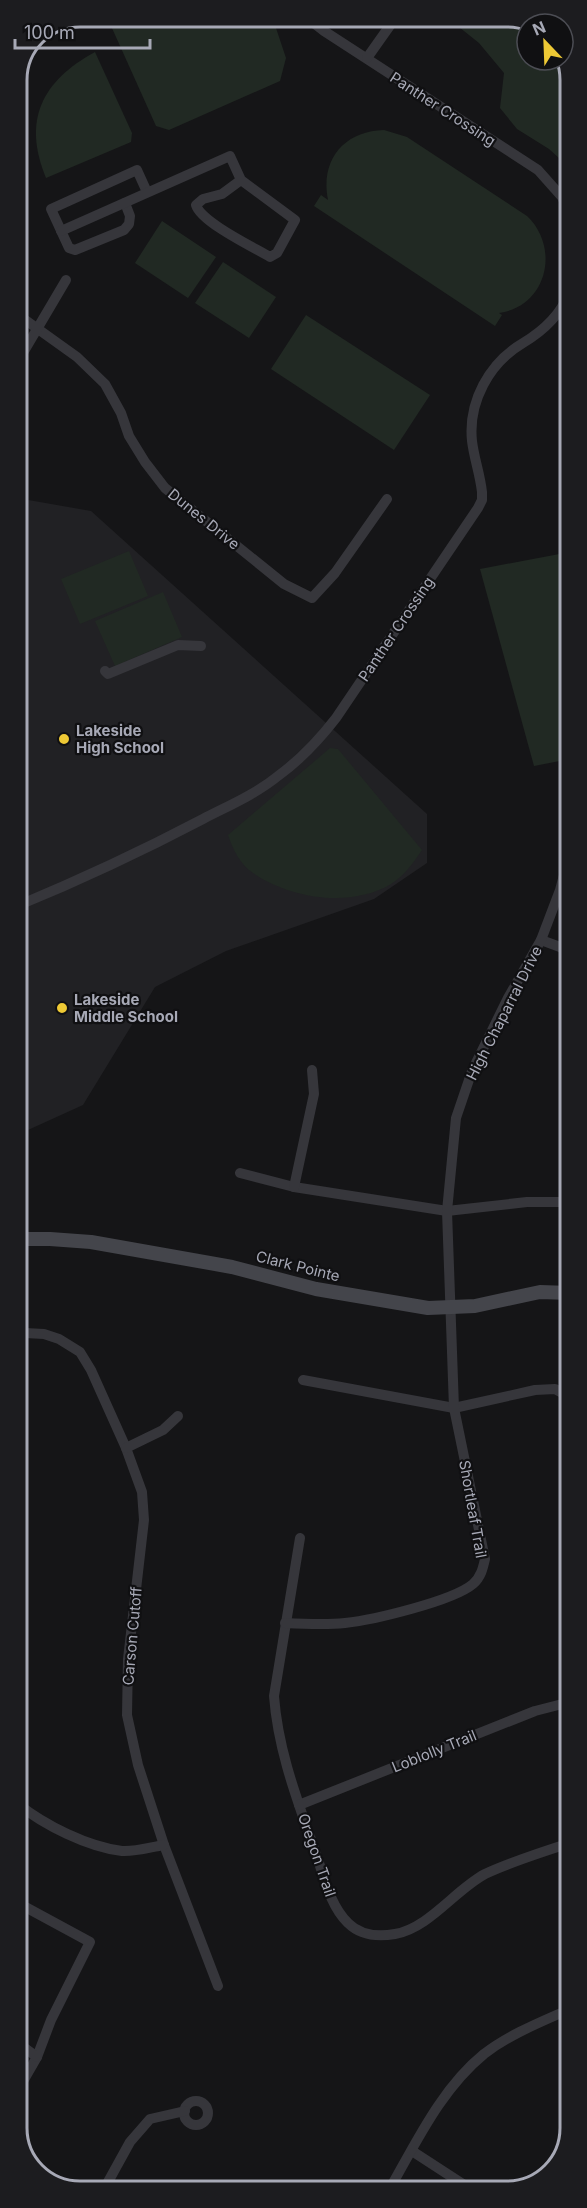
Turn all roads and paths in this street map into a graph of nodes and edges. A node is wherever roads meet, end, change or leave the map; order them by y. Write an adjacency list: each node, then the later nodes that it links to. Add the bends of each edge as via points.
1 (321, 27): 3 (street, Panther Crossing)
2 (389, 27): 3 (street)
3 (367, 58): 6 (street, Panther Crossing, via 538,170)
4 (241, 180): 4 (street, via 222,194 203,199 196,205 198,213 270,256 277,253 295,220); 5 (street, via 230,156)
5 (147, 192): 7 (street); 8 (street, via 137,170 51,209)
6 (560, 195)
7 (125, 202): 8 (street); 8 (street, via 130,216 123,230 75,250 69,248)
8 (61, 231)
9 (66, 280): 12 (street)
10 (560, 309): 18 (street, Panther Crossing, via 544,329 513,350 486,379 472,421 482,500 323,735 286,770 256,791 91,875)
11 (27, 320): 12 (street)
12 (37, 327): 13 (street); 14 (street, Dunes Drive, via 105,384 122,413 129,436 165,488 274,576 312,598 335,573)
13 (27, 345)
14 (387, 499)
15 (201, 646): 16 (street, via 178,645 108,674)
16 (105, 671)
17 (560, 890): 19 (street, High Chaparral Drive)
18 (27, 902)
19 (541, 940): 20 (street); 25 (street, High Chaparral Drive, via 472,1071 456,1118)
20 (560, 947)
21 (312, 1070): 23 (street, via 314,1094)
22 (240, 1173): 23 (street)
23 (294, 1187): 25 (street)
24 (560, 1202): 25 (street)
25 (447, 1211): 28 (street, High Chaparral Drive)
26 (27, 1239): 28 (street, Clark Pointe, via 91,1242 232,1267 316,1290)
27 (560, 1293): 28 (street, Clark Pointe, via 540,1292)
28 (452, 1308): 32 (street, Shortleaf Trail)
29 (27, 1333): 34 (street, Carson Cutoff, via 59,1339 80,1352)
30 (303, 1380): 32 (street)
31 (560, 1392): 32 (street, via 535,1390)
32 (454, 1408): 36 (street, Shortleaf Trail, via 485,1559 483,1571 473,1584 417,1608 380,1617 345,1623)
33 (178, 1416): 34 (street, via 163,1430)
34 (126, 1448): 40 (street, Carson Cutoff, via 142,1492 144,1520 128,1659 127,1714 138,1765)
35 (300, 1538): 36 (street, Oregon Trail)
36 (285, 1623): 38 (street, Oregon Trail, via 274,1696 276,1722)
37 (560, 1705): 38 (street, Loblolly Trail)
38 (299, 1805): 41 (street, Oregon Trail, via 334,1904 358,1932 373,1936 396,1934 423,1922 484,1875)
39 (27, 1810): 40 (street, via 90,1845 125,1851)
40 (164, 1845): 43 (street, Carson Cutoff)
41 (560, 1848)
42 (27, 1909): 46 (street, via 90,1942)
43 (218, 1986)
44 (560, 2014): 49 (street, via 515,2034 477,2061 461,2076)
45 (27, 2050): 46 (street)
46 (37, 2057): 47 (street)
47 (27, 2074)
48 (185, 2111): 50 (street, via 150,2119 130,2142)
49 (412, 2151): 51 (street); 52 (street)
50 (109, 2181)
51 (394, 2181)
52 (458, 2181)

